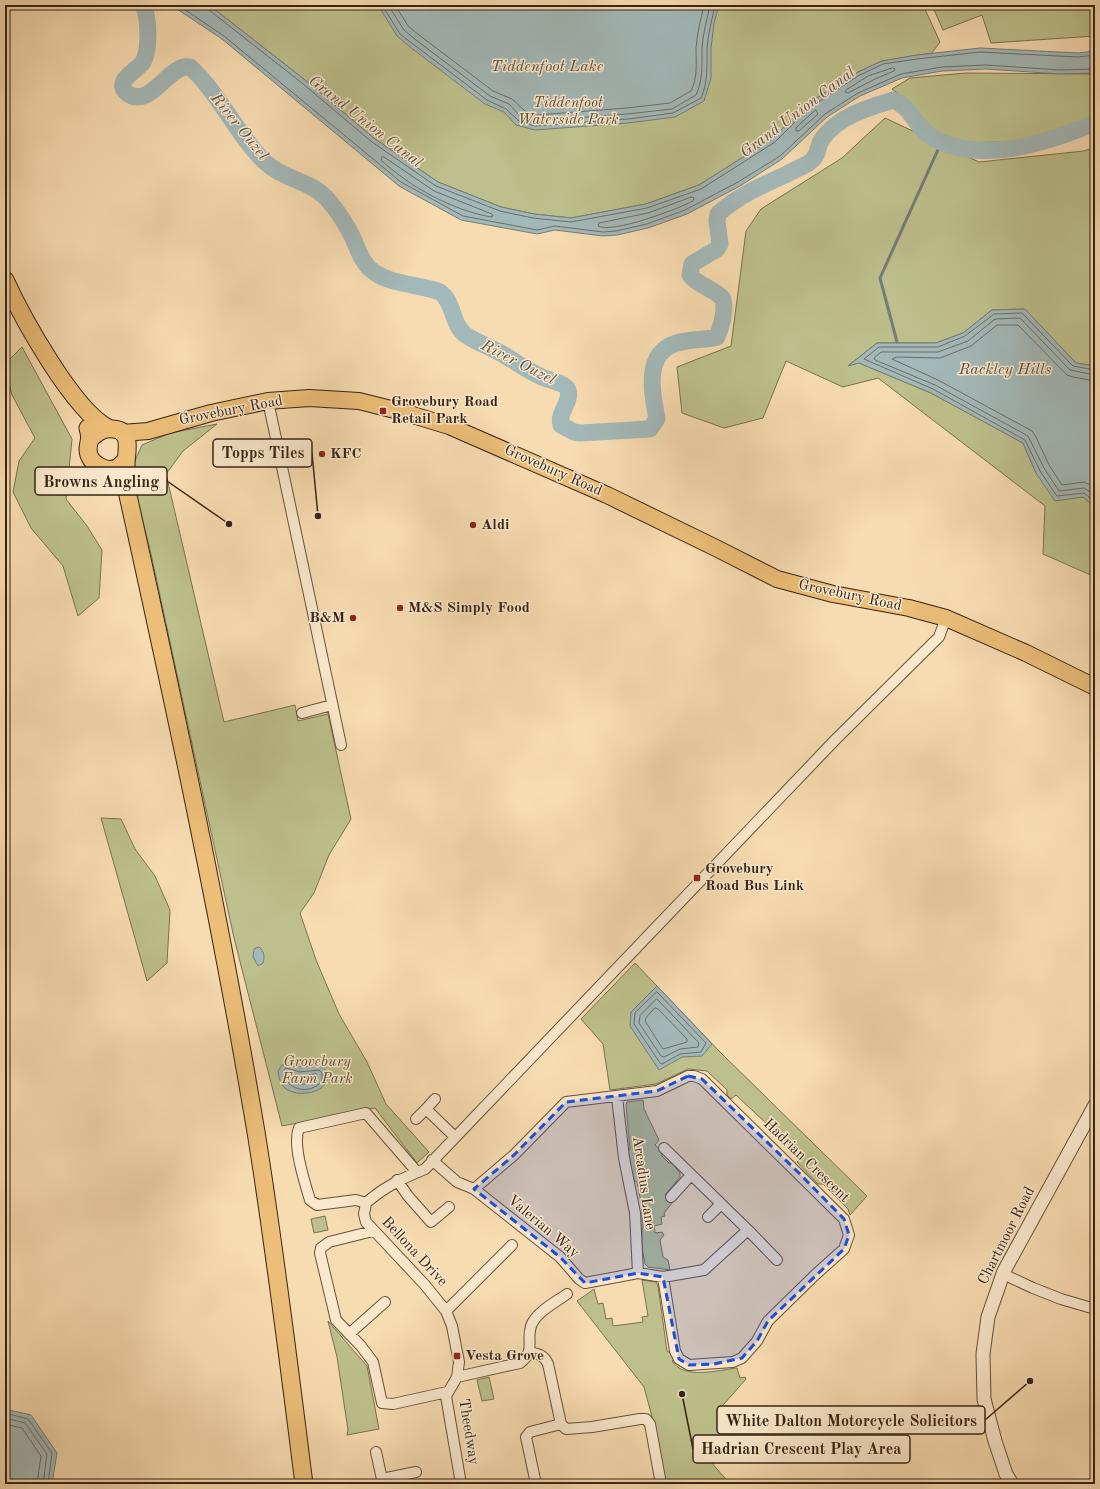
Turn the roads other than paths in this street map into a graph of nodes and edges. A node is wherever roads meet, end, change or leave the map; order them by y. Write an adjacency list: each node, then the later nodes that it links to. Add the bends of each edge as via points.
1 (5, 280): 3 (highway, via 47,356)
2 (268, 401): 5 (main road, Grovebury Road, via 211,413); 10 (main road, Grovebury Road, via 309,398 359,401 416,416 473,436 608,496 777,579 832,594 909,608); 12 (street)
3 (82, 408): 4 (highway, via 100,424); 6 (highway)
4 (115, 430): 5 (main road, Grovebury Road); 6 (highway, via 99,430); 7 (highway, via 127,440)
5 (148, 431): 7 (main road, Grovebury Road)
6 (91, 438): 8 (highway, via 88,450 91,459 98,467)
7 (127, 455): 8 (highway, via 118,467); 9 (highway)
8 (108, 469): 9 (highway)
9 (127, 491): 52 (highway, via 218,925 256,1132 284,1312)
10 (946, 618): 11 (main road, Grovebury Road); 20 (street, via 939,637 836,739)
11 (1095, 687)
12 (332, 705): 13 (street); 14 (street)
13 (302, 713)
14 (341, 745)
15 (617, 1097): 26 (street, Hadrian Crescent, via 566,1102 514,1155); 36 (street, Arcadius Lane, via 624,1158 635,1213); 38 (street, Hadrian Crescent, via 657,1091 688,1076 702,1079 799,1173 844,1219 848,1227 849,1236 844,1249 768,1321 757,1341 742,1358 733,1362 689,1365 679,1359 675,1351)
16 (435, 1099): 18 (street)
17 (1095, 1105): 37 (street, Chartmoor Road)
18 (426, 1109): 19 (street); 20 (street)
19 (416, 1119)
20 (454, 1136): 22 (street)
21 (664, 1148): 24 (street)
22 (432, 1160): 23 (street, via 424,1169); 26 (street, Valerian Way, via 457,1182)
23 (417, 1172): 25 (street); 28 (street, via 366,1113 299,1128 298,1146 310,1200 317,1205 356,1200)
24 (691, 1175): 27 (street); 29 (street)
25 (397, 1180): 28 (street, via 380,1190); 30 (street, via 431,1222)
26 (474, 1189): 36 (street, Valerian Way, via 560,1257 585,1283)
27 (671, 1197)
28 (366, 1203): 33 (street, Bellona Drive, via 364,1214)
29 (721, 1204): 31 (street); 32 (street)
30 (449, 1207)
31 (708, 1217)
32 (748, 1230): 35 (street); 38 (street, Valerian Way, via 704,1270)
33 (373, 1231): 42 (street, Bellona Drive); 43 (street, via 329,1242 321,1248 336,1320)
34 (512, 1246): 42 (street, Bellona Drive)
35 (777, 1260)
36 (638, 1273): 38 (street, Valerian Way)
37 (1003, 1274): 41 (street, via 1061,1299); 56 (street, Chartmoor Road, via 988,1317 983,1377 984,1399 994,1441)
38 (663, 1277)
39 (567, 1294): 44 (street, via 535,1318 531,1325)
40 (385, 1302): 43 (street)
41 (1095, 1309)
42 (446, 1311): 45 (street, Bellona Drive, via 452,1326)
43 (349, 1334): 47 (street, via 373,1362 382,1404)
44 (530, 1352): 46 (street, via 520,1363); 48 (street, via 539,1354 548,1364)
45 (459, 1362): 46 (street, Theedway)
46 (457, 1377): 47 (street, Theedway)
47 (447, 1392): 53 (street, Theedway, via 448,1414)
48 (561, 1424): 54 (street, via 530,1432 526,1436); 55 (street, via 566,1429 572,1429 646,1419 650,1424)
49 (376, 1452): 51 (street)
50 (416, 1472): 51 (street)
51 (383, 1481)
52 (304, 1484)
53 (461, 1484)
54 (536, 1484)
55 (661, 1484)
56 (1012, 1484)

